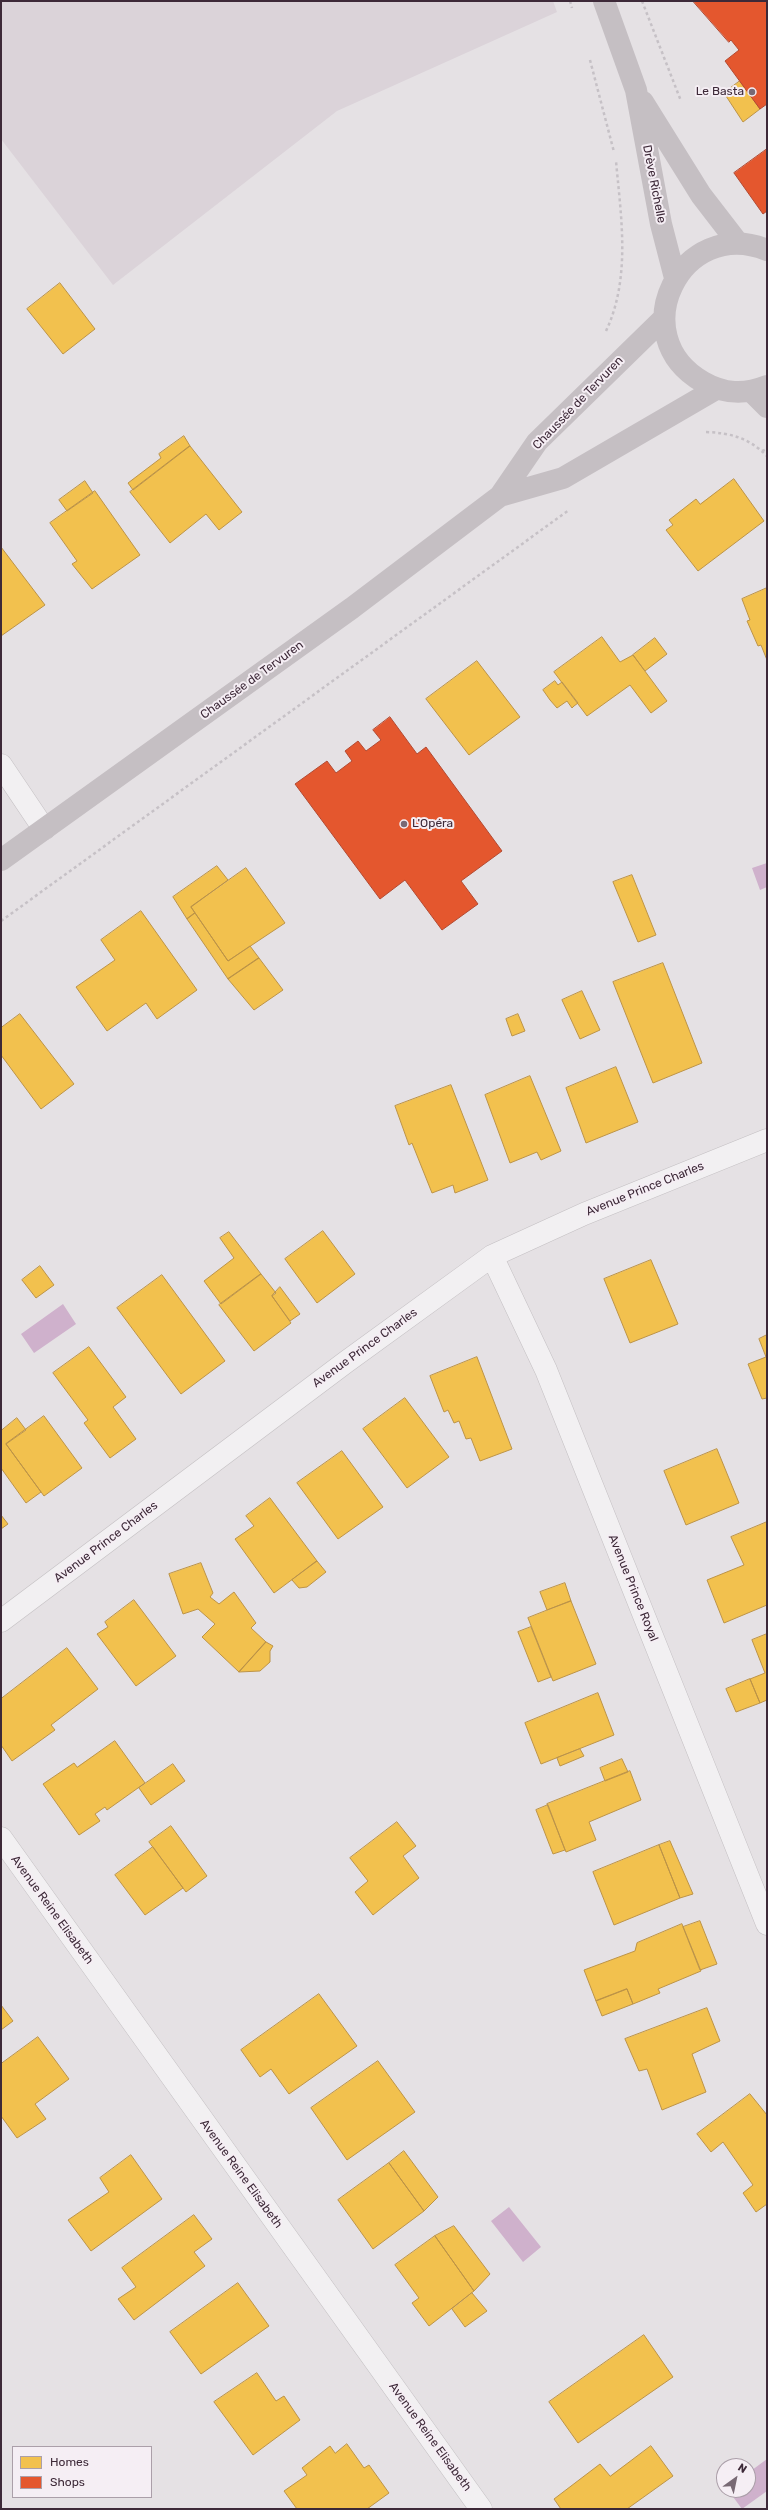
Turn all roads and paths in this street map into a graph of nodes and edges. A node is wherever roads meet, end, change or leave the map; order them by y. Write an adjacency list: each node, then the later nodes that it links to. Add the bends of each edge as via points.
1 (570, 1): 4 (path)
2 (604, 1): 6 (main road, Drève Richelle)
3 (642, 1): 7 (path)
4 (575, 14)
5 (589, 55): 12 (path, via 616,158 623,249 616,310 606,331 603,348)
6 (636, 90): 8 (main road, Drève Richelle, via 701,195); 10 (main road, Drève Richelle, via 661,224)
7 (682, 104)
8 (738, 243): 9 (main road); 10 (main road, via 714,247 692,259)
9 (767, 250)
10 (675, 278): 11 (main road, via 666,297)
11 (664, 318): 12 (main road, Chaussée de Tervuren); 13 (main road, via 670,349 689,374)
12 (608, 371): 17 (main road, Chaussée de Tervuren, via 537,442)
13 (716, 389): 14 (main road); 17 (main road, Chaussée de Tervuren, via 563,478)
14 (762, 395)
15 (767, 449): 16 (path)
16 (762, 451)
17 (500, 496): 20 (main road, Chaussée de Tervuren, via 352,608)
18 (572, 508): 22 (path)
19 (1, 765): 20 (street)
20 (44, 829): 21 (main road, Chaussée de Tervuren)
21 (1, 860)
22 (1, 922)
23 (767, 1140): 24 (street, Avenue Prince Charles, via 584,1214)
24 (492, 1256): 25 (street, Avenue Prince Charles, via 346,1362); 27 (street, Avenue Prince Royal, via 546,1370)
25 (1, 1621)
26 (1, 1838): 28 (street, Avenue Reine Elisabeth)
27 (767, 1924)
28 (481, 2509)

